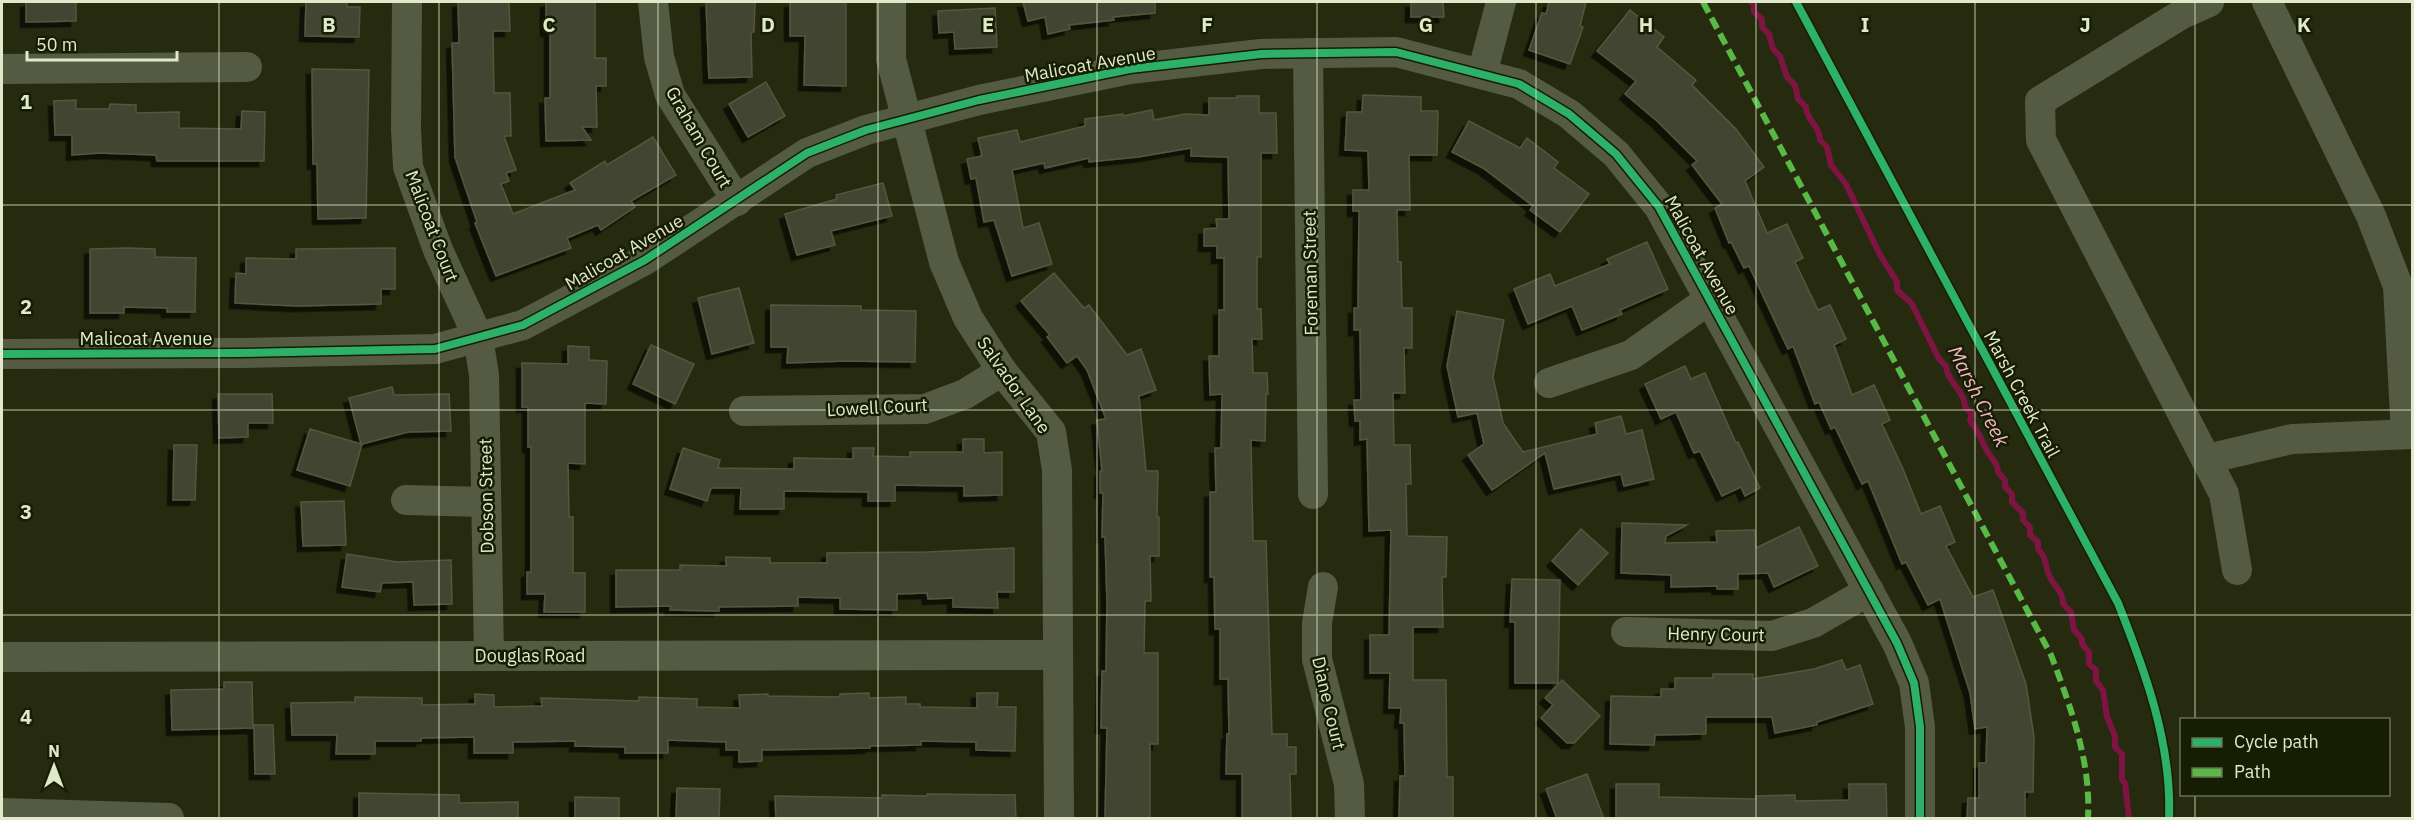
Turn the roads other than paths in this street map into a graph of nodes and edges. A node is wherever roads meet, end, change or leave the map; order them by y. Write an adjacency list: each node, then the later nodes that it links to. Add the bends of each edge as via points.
1 (408, 2): 14 (street, Malicoat Court, via 408,167 438,250)
2 (653, 2): 12 (street, Graham Court, via 659,57 670,95)
3 (891, 2): 11 (street, Salvador Lane, via 891,59)
4 (1501, 2): 10 (street)
5 (2209, 2): 20 (street, via 2182,14 2040,101 2040,140)
6 (2267, 2): 19 (street, via 2371,216 2398,286)
7 (1308, 53): 10 (street, Malicoat Avenue, via 1396,52); 11 (street, Malicoat Avenue, via 1260,54 1130,69); 21 (street, Foreman Street)
8 (247, 68): 9 (street)
9 (2, 69)
10 (1482, 74): 13 (street, Malicoat Avenue, via 1520,84 1569,114 1616,154 1659,207)
11 (906, 119): 12 (street, Malicoat Avenue, via 807,153); 16 (street, Salvador Lane, via 944,262 968,318)
12 (737, 201): 14 (street, Malicoat Avenue, via 645,261 523,325)
13 (1710, 299): 17 (street, via 1631,355); 26 (street, Malicoat Avenue)
14 (478, 337): 15 (street, Malicoat Avenue, via 435,349); 23 (street, Dobson Street, via 484,375)
15 (2, 354)
16 (1002, 371): 18 (street, Lowell Court, via 966,394 925,409); 28 (street, Salvador Lane, via 1051,432 1057,471)
17 (1549, 383)
18 (744, 411)
19 (2409, 434): 20 (street, via 2292,439)
20 (2207, 459): 24 (street, via 2224,494)
21 (1313, 494)
22 (406, 500): 23 (street)
23 (486, 502): 29 (street, Dobson Street)
24 (2237, 570)
25 (1323, 587): 34 (street, Diane Court, via 1317,659 1349,784)
26 (1869, 591): 27 (street, Henry Court, via 1813,623 1772,636); 35 (street, Malicoat Avenue, via 1914,683 1920,727)
27 (1626, 632)
28 (1058, 655): 29 (street, Douglas Road); 33 (street, Salvador Lane)
29 (489, 656): 30 (street, Douglas Road)
30 (2, 657)
31 (2, 813): 32 (street)
32 (170, 819)
33 (1059, 819)
34 (1350, 819)
35 (1920, 819)

